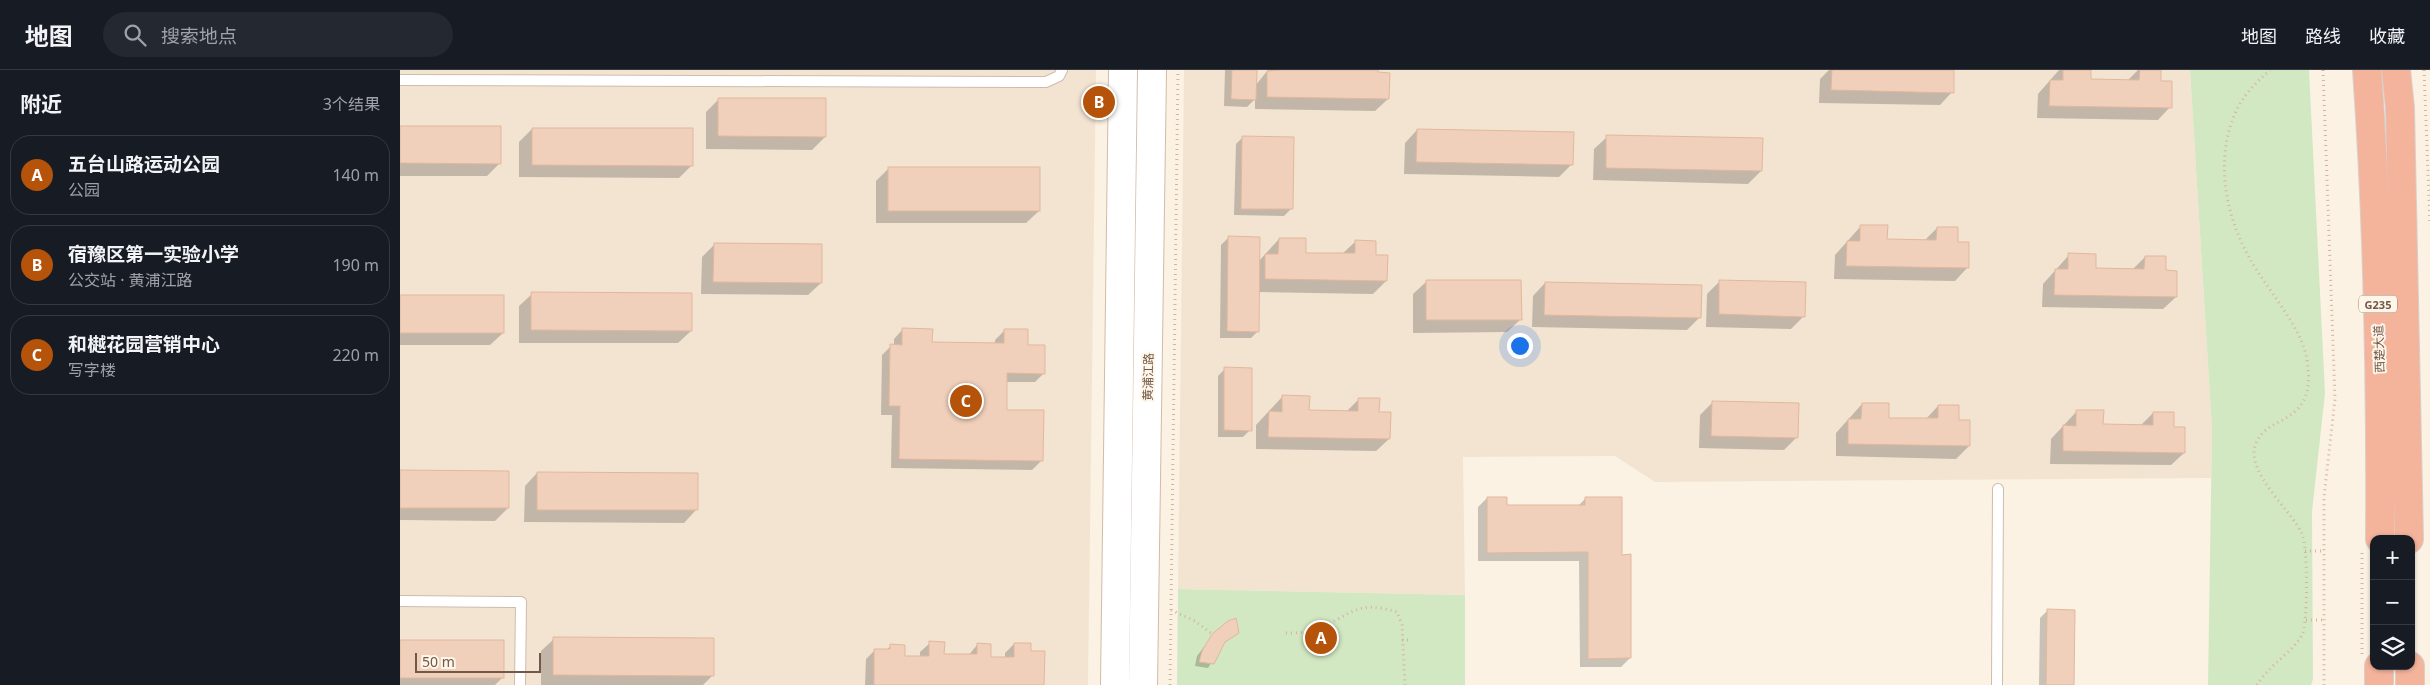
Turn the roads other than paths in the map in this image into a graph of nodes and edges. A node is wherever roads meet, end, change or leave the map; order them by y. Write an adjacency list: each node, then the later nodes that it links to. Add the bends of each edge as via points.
1 (1062, 70): 6 (lane, via 1060,76 1046,82)
2 (1124, 70): 14 (street)
3 (1152, 70): 15 (street, 黄浦江路)
4 (2367, 70): 8 (highway, 西楚大道 / G235, via 2381,397)
5 (2396, 70): 9 (highway, G235, via 2400,108)
6 (400, 80)
7 (1998, 489): 16 (lane)
8 (2380, 535)
9 (2409, 535)
10 (400, 601): 13 (lane, via 521,602)
11 (2379, 670): 17 (highway)
12 (2410, 670): 18 (highway)
13 (520, 685)
14 (1115, 685)
15 (1143, 685)
16 (1997, 685)
17 (2378, 685)
18 (2410, 685)

